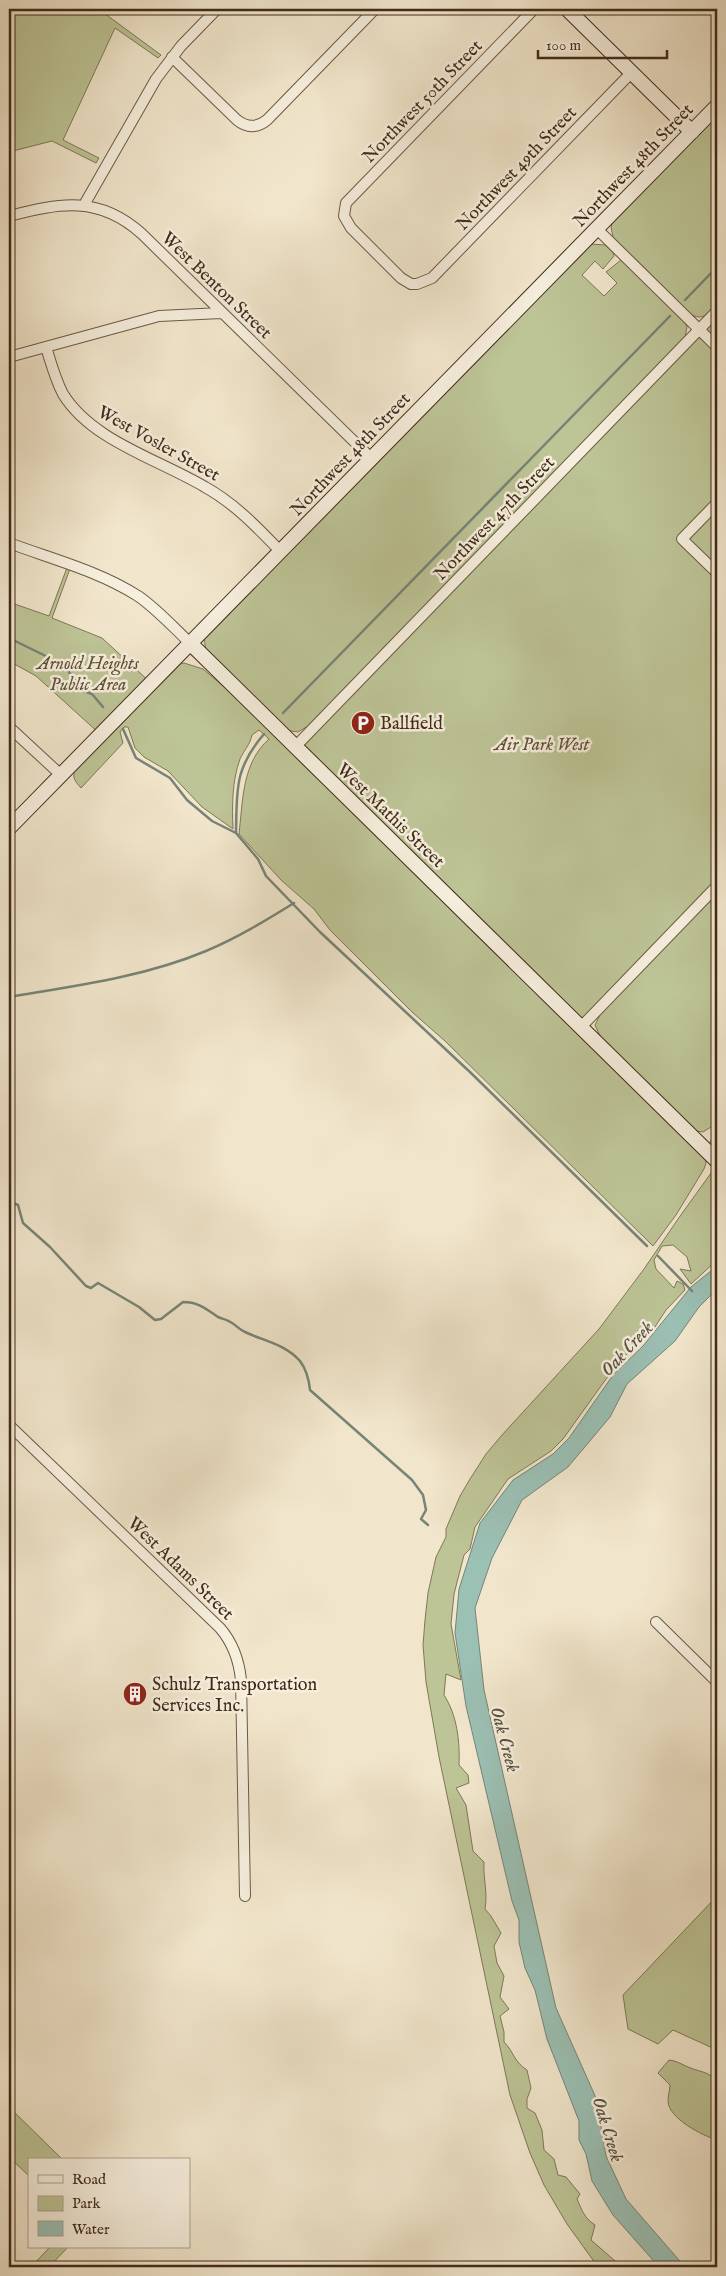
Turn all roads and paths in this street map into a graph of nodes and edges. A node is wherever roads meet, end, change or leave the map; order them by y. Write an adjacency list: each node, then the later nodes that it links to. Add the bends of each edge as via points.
1 (217, 9): 5 (street)
2 (376, 9): 5 (street, via 267,120 258,125 240,122)
3 (534, 9): 12 (street, Northwest 50th Street, via 350,198 344,208 345,220 351,228 401,278 411,284)
4 (567, 9): 6 (main road)
5 (172, 57): 9 (street, via 145,96)
6 (632, 72): 8 (main road); 12 (street, Northwest 49th Street, via 432,278)
7 (717, 106): 8 (main road, Northwest 48th Street)
8 (692, 132): 11 (main road, Northwest 48th Street)
9 (84, 205): 10 (street, West Benton Street, via 51,206); 14 (street, West Benton Street, via 113,214 137,230)
10 (9, 216)
11 (597, 228): 15 (street); 19 (main road, Northwest 48th Street)
12 (421, 284)
13 (717, 310): 15 (street, Northwest 47th Street)
14 (221, 313): 16 (street, via 159,316); 19 (street, West Benton Street)
15 (699, 329): 17 (street); 26 (street, Northwest 47th Street)
16 (46, 347): 18 (street); 22 (street, West Vosler Street, via 62,393 85,421 103,434 207,488 241,513)
17 (717, 347)
18 (9, 357)
19 (371, 458): 22 (main road, Northwest 48th Street)
20 (717, 503): 23 (street, via 682,539)
21 (9, 543): 24 (street, West Mathis Street, via 123,587)
22 (280, 551): 24 (main road, Northwest 48th Street)
23 (717, 573)
24 (190, 643): 26 (main road, West Mathis Street); 27 (main road, Northwest 48th Street)
25 (9, 727): 27 (street)
26 (295, 747): 30 (main road, West Mathis Street)
27 (60, 775): 28 (main road, Northwest 48th Street)
28 (9, 828)
29 (717, 886): 30 (street)
30 (581, 1027): 31 (main road, West Mathis Street)
31 (717, 1161)
32 (9, 1426): 35 (street, West Adams Street, via 220,1628 232,1645 241,1680)
33 (656, 1622): 34 (street)
34 (717, 1682)
35 (246, 1896)

